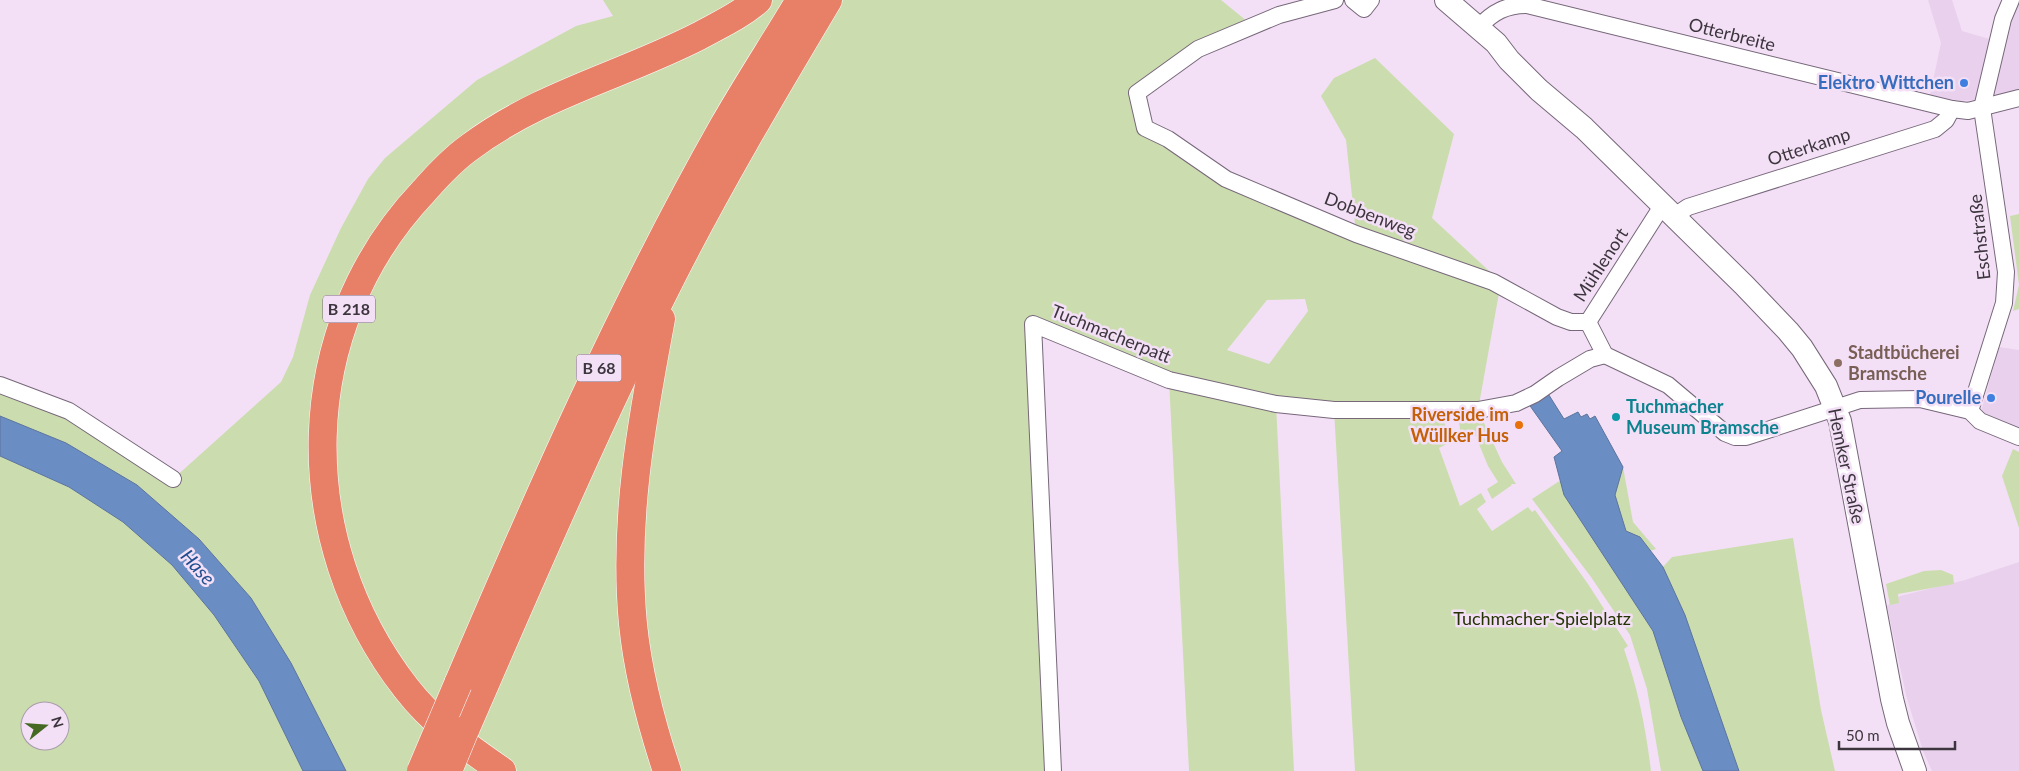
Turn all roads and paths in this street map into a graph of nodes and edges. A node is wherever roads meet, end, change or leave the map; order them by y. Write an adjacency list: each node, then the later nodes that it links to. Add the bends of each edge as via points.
1 (758, 0): 25 (highway, B 218, via 683,44 535,107 469,148 410,205 384,239 344,319 331,360 323,406 322,455 326,504 355,603 377,646 407,690 458,740)
2 (800, 0): 22 (highway, B 68, via 724,124 601,362 546,480)
3 (828, 0): 14 (highway, B 68, via 745,138)
4 (1335, 0): 15 (street, Dobbenweg, via 1280,15 1198,49 1137,93 1145,128 1168,139 1226,179 1356,234 1493,282 1558,317 1571,322)
5 (1353, 0): 6 (street, via 1364,10)
6 (1372, 0)
7 (1446, 0): 9 (main road, Hemker Straße)
8 (2011, 0): 11 (street, Eschstraße, via 2003,19)
9 (1479, 27): 12 (street, Otterbreite, via 1502,9 1527,5); 13 (main road, Hemker Straße, via 1518,70)
10 (2019, 98): 11 (street, Otterbreite)
11 (1982, 108): 12 (street, Otterbreite); 19 (street, Eschstraße, via 2006,272 2004,303)
12 (1952, 110): 13 (street, Otterkamp, via 1935,129 1688,207)
13 (1662, 206): 15 (street, Mühlenort); 18 (main road, Hemker Straße, via 1788,331 1815,367)
14 (668, 284): 22 (highway, B 68, via 579,472); 26 (highway, via 640,433 633,491 631,570 633,624 642,680)
15 (1588, 322): 16 (street, Mühlenort)
16 (1605, 355): 18 (street, via 1668,385 1735,437 1746,437); 27 (street, Tuchmacherpatt, via 1590,359 1516,403 1478,410 1334,410 1276,404 1169,380 1033,324)
17 (0, 385): 21 (street, via 69,411)
18 (1836, 408): 19 (street, via 1860,400 1920,399); 28 (main road, Hemker Straße, via 1892,698)
19 (1970, 411): 20 (street, via 1980,421)
20 (2019, 437)
21 (173, 479)
22 (468, 691): 23 (highway, B 68, bridge); 24 (highway, B 68, bridge)
23 (421, 771)
24 (448, 771)
25 (502, 771)
26 (667, 771)
27 (1053, 771)
28 (1915, 771)

